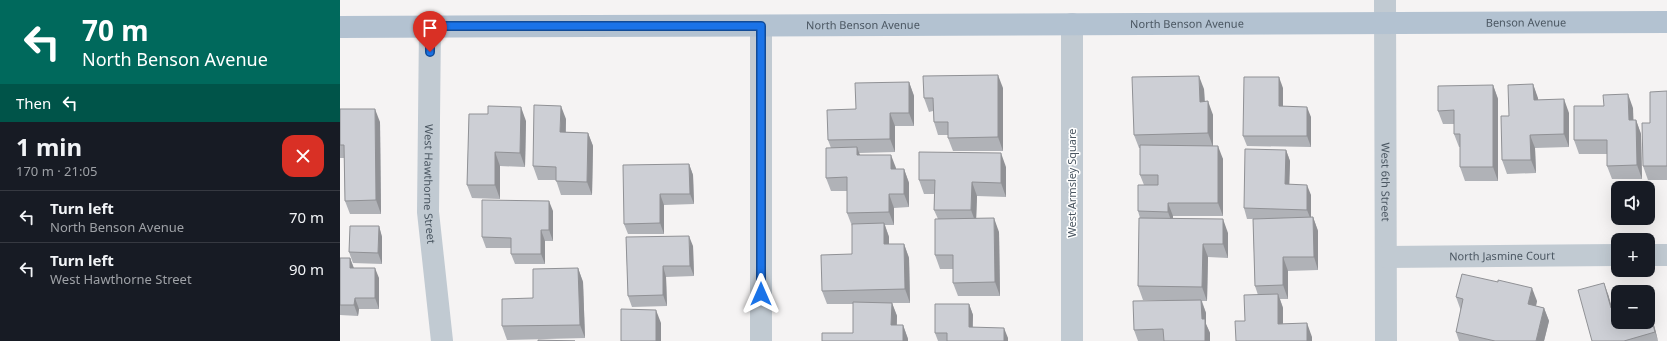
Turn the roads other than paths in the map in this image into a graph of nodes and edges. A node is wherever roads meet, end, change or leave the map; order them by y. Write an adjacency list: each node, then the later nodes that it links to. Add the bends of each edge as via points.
1 (1385, 0): 2 (street, West 6th Street)
2 (1385, 22): 3 (main road, Benson Avenue); 4 (main road, North Benson Avenue); 11 (street, West 6th Street)
3 (1667, 22)
4 (1072, 24): 6 (main road, North Benson Avenue); 14 (street, West Armsley Square)
5 (430, 26): 6 (main road, North Benson Avenue); 7 (main road, North Benson Avenue); 12 (street, West Hawthorne Street, via 428,212)
6 (761, 26): 13 (street)
7 (340, 27)
8 (1611, 255): 11 (street, North Jasmine Court)
9 (1655, 255): 10 (street)
10 (1667, 255)
11 (1386, 257): 15 (street, West 6th Street)
12 (442, 341)
13 (761, 341)
14 (1072, 341)
15 (1386, 341)

